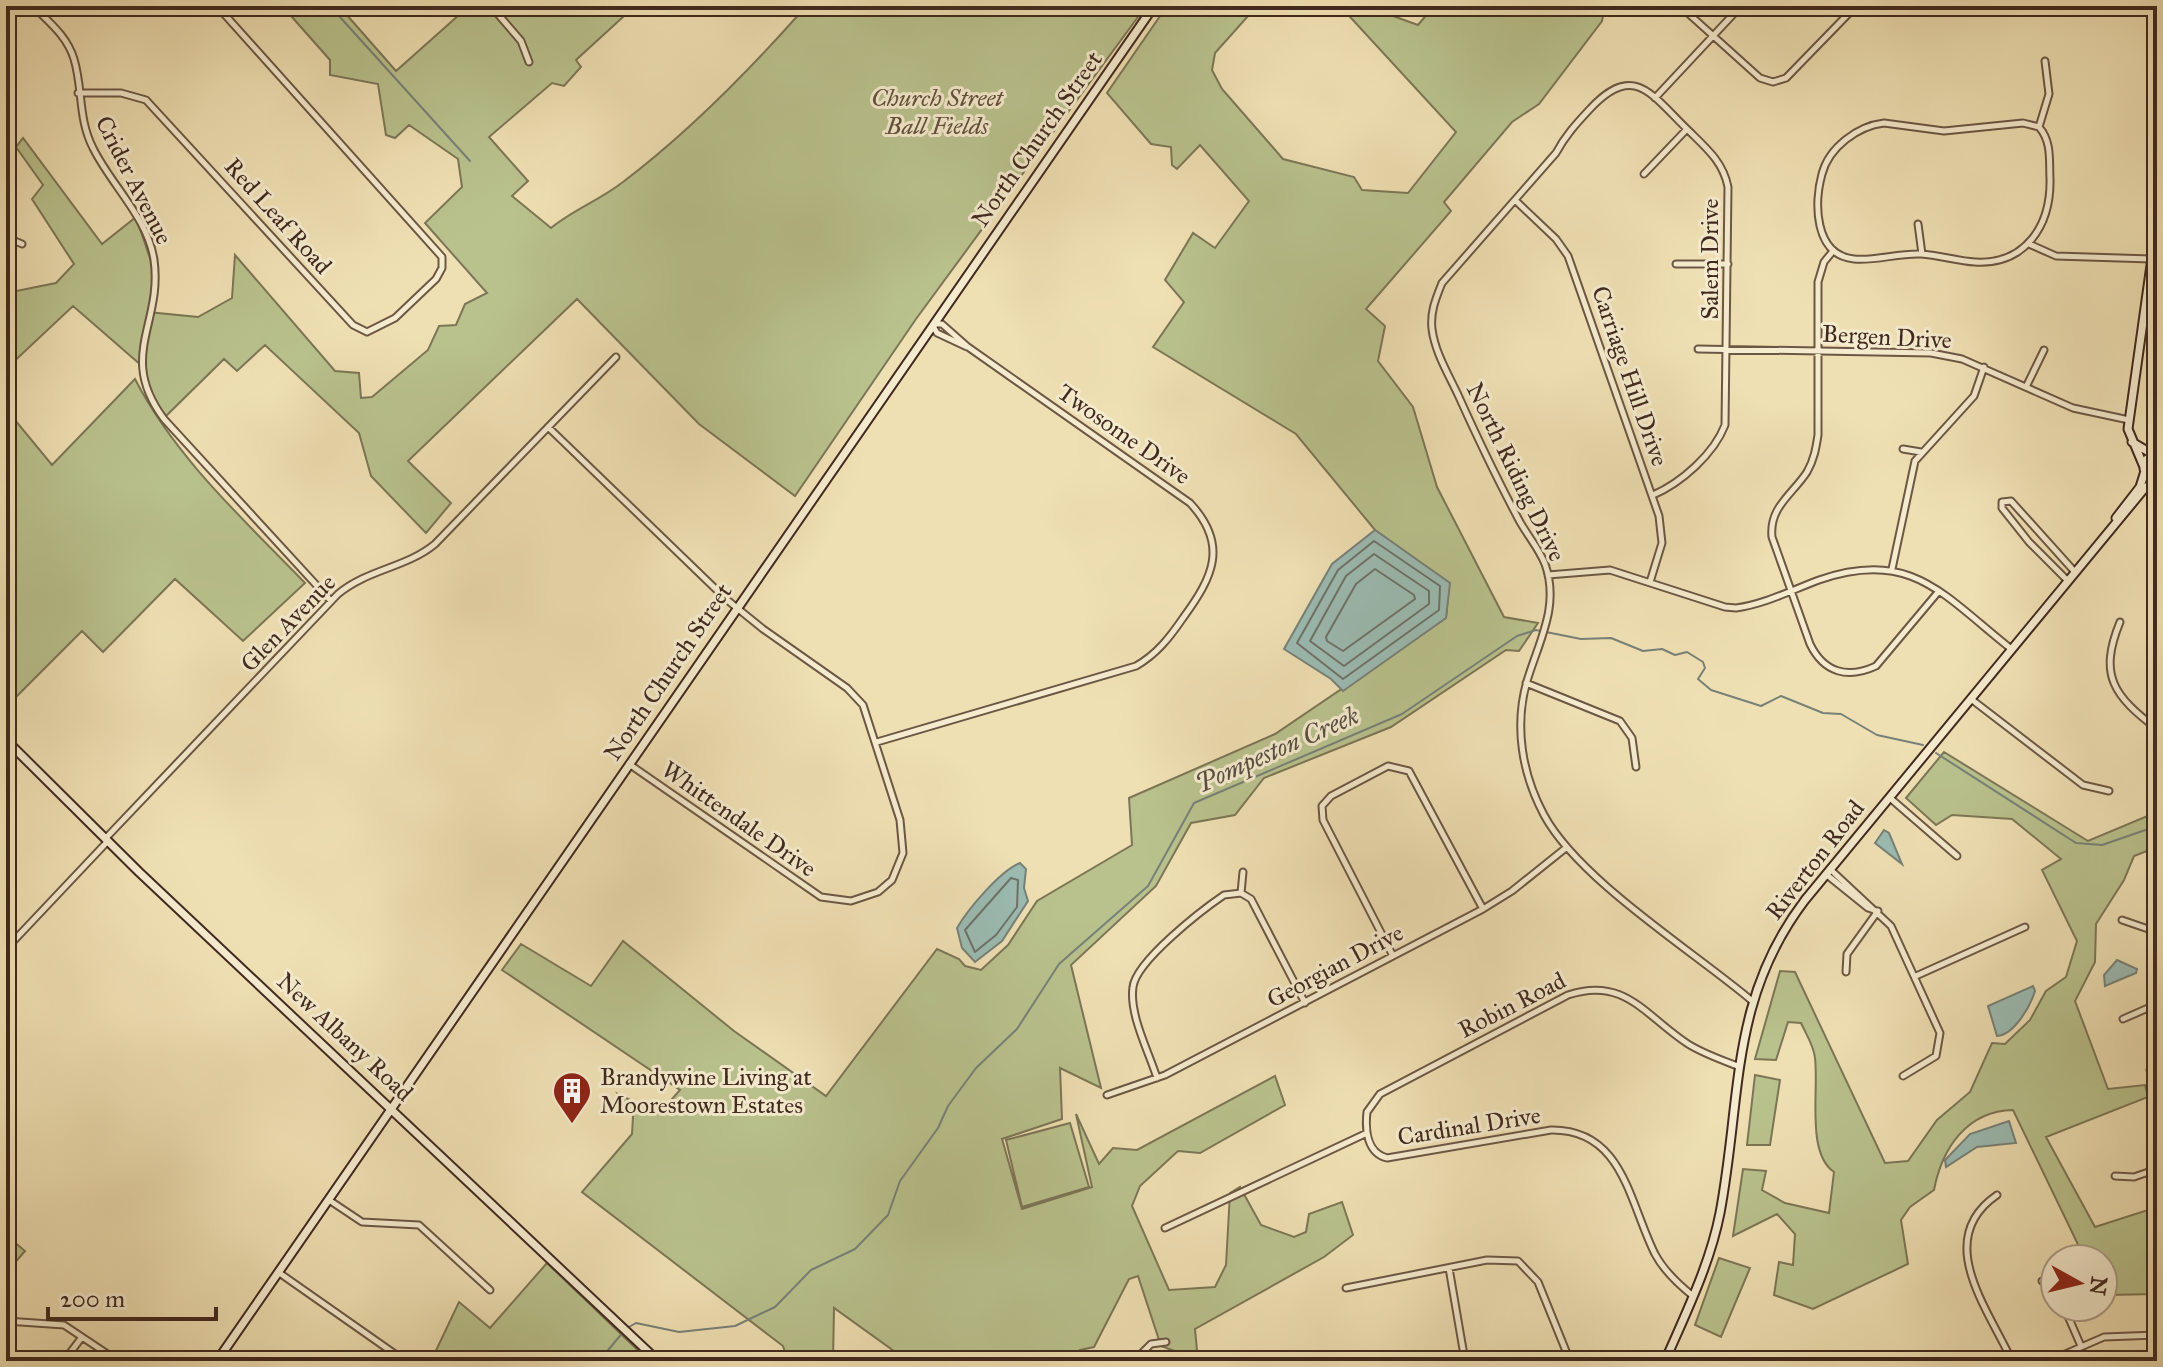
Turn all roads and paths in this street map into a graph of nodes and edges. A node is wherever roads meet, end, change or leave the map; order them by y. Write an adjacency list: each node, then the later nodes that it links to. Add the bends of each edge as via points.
1 (33, 6): 13 (street, Crider Avenue, via 68,45)
2 (217, 6): 13 (street, Red Leaf Road, via 436,247 444,263 440,273 380,328 362,331 153,106 130,94)
3 (491, 6): 12 (street, via 525,47)
4 (1154, 6): 30 (main road, North Church Street)
5 (1680, 6): 10 (street)
6 (1741, 6): 10 (street)
7 (1856, 6): 10 (street, via 1786,78 1777,81 1760,78)
8 (2096, 6): 9 (street)
9 (2113, 6)
10 (1712, 35): 14 (street)
11 (2045, 61): 16 (street, via 2049,94)
12 (529, 62)
13 (78, 93): 55 (street, Crider Avenue, via 91,144 152,248 154,289 141,358 149,394 164,419)
14 (1655, 98): 15 (street, Salem Drive, via 1640,87 1623,85 1606,91); 17 (street, Salem Drive)
15 (1590, 110): 19 (street, North Riding Drive)
16 (2039, 127): 24 (street, via 2049,146 2050,192 2046,216); 25 (street, via 2023,123 1944,131 1884,123 1858,129 1830,157 1821,177 1820,229)
17 (1687, 129): 18 (street); 29 (street, Salem Drive, via 1725,174)
18 (1644, 174)
19 (1516, 201): 46 (street, Carriage Hill Drive, via 1568,256); 50 (street, North Riding Drive, via 1442,283 1432,328 1438,353 1488,461)
20 (2157, 222): 27 (main road)
21 (1918, 224): 26 (street)
22 (6, 237): 23 (street)
23 (22, 244)
24 (2029, 244): 26 (street, via 1991,262); 27 (street, via 2056,256)
25 (1833, 251): 26 (street, via 1852,259); 33 (street, via 1818,282)
26 (1922, 254)
27 (2151, 259): 38 (main road)
28 (1676, 264): 29 (street)
29 (1728, 264): 32 (street, Salem Drive)
30 (932, 324): 56 (main road, North Church Street); 63 (street, Twosome Drive, via 942,324 1190,503 1210,530 1213,567 1170,636 1136,666)
31 (1698, 349): 32 (street, Bergen Drive)
32 (1728, 349): 33 (street, Bergen Drive); 46 (street, Salem Drive, via 1727,412 1720,436 1677,482)
33 (1818, 350): 36 (street, Bergen Drive, via 1931,353); 53 (street, via 1815,455 1770,523)
34 (2044, 350): 37 (street)
35 (616, 357): 39 (street, Glen Avenue)
36 (1984, 367): 37 (street, Bergen Drive); 42 (street, via 1967,406)
37 (2026, 387): 38 (street, Bergen Drive, via 2073,408)
38 (2129, 420): 40 (main road)
39 (548, 427): 55 (street, Glen Avenue, via 429,549 365,574); 56 (street, Whittendale Drive)
40 (2131, 441): 43 (main road); 44 (main road)
41 (1903, 449): 42 (street)
42 (1921, 452): 48 (street, via 1908,481)
43 (2156, 455): 44 (main road, Riverton Road, via 2147,459)
44 (2145, 469): 45 (main road); 47 (main road, Riverton Road, via 2140,487)
45 (2157, 480): 47 (main road, Riverton Road)
46 (1653, 495): 52 (street, Carriage Hill Drive, via 1662,543)
47 (2101, 539): 49 (main road, Riverton Road)
48 (1892, 569): 53 (street, via 1849,571); 54 (street)
49 (2074, 571): 51 (main road, Riverton Road); 51 (street, via 2011,501 2002,502 2029,542)
50 (1548, 575): 52 (street, via 1610,570); 59 (street, North Riding Drive, via 1549,614)
51 (2067, 580): 58 (main road, Riverton Road)
52 (1650, 582): 53 (street, via 1725,607 1752,606)
53 (1789, 591): 54 (street, via 1815,655 1828,668 1849,674 1880,663)
54 (1939, 591): 58 (street)
55 (331, 601): 68 (street, Glen Avenue)
56 (736, 608): 63 (street, Whittendale Drive, via 856,696); 64 (main road, North Church Street)
57 (2120, 622): 61 (street, via 2109,657 2112,682 2125,703)
58 (2010, 648): 60 (main road, Riverton Road)
59 (1526, 683): 65 (street, via 1620,721 1632,738); 69 (street, North Riding Drive, via 1523,762 1545,818)
60 (1970, 699): 66 (street, via 2080,783); 67 (main road, Riverton Road)
61 (2157, 729)
62 (6, 740): 68 (main road, New Albany Road)
63 (877, 742): 64 (street, Whittendale Drive, via 900,820 903,853 885,886 851,901 811,892)
64 (629, 764): 93 (main road, North Church Street)
65 (1636, 767)
66 (2109, 791)
67 (1889, 797): 70 (street); 72 (main road, Riverton Road)
68 (106, 840): 79 (street, Glen Avenue); 93 (main road, New Albany Road)
69 (1567, 847): 74 (street, Georgian Drive); 83 (street, North Riding Drive)
70 (1957, 856)
71 (1243, 872): 73 (street)
72 (1829, 872): 75 (street); 83 (main road, Riverton Road, via 1789,922)
73 (1241, 893): 84 (street, via 1251,899); 91 (street, via 1220,898 1137,974 1135,1008)
74 (1483, 909): 80 (street, Georgian Drive); 80 (street, via 1409,771 1388,766 1325,800 1323,820)
75 (1878, 911): 81 (street, via 1847,954); 82 (street)
76 (2122, 920): 78 (street)
77 (2025, 927): 82 (street)
78 (2157, 932)
79 (6, 949)
80 (1393, 956): 84 (street, Georgian Drive)
81 (1846, 972)
82 (1916, 976): 90 (street, via 1941,1041 1936,1056)
83 (1751, 1000): 88 (main road, Riverton Road)
84 (1305, 1003): 91 (street, Georgian Drive)
85 (2157, 1004): 86 (street)
86 (2123, 1019)
87 (2157, 1065): 89 (street)
88 (1740, 1067): 94 (street, Robin Road, via 1687,1043 1623,995 1585,989 1380,1094 1369,1105); 104 (main road, Riverton Road, via 1720,1216)
89 (2150, 1070)
90 (1903, 1076)
91 (1157, 1078): 92 (street, Georgian Drive)
92 (1107, 1095)
93 (392, 1107): 98 (main road, North Church Street); 115 (main road, New Albany Road)
94 (1367, 1133): 99 (street); 104 (street, Cardinal Drive, via 1376,1154 1387,1158 1551,1130 1590,1137 1614,1159 1662,1266)
95 (2157, 1169): 96 (street, via 2134,1177)
96 (2115, 1176)
97 (1997, 1195): 120 (street, via 1982,1206 1970,1226 1965,1255)
98 (329, 1200): 101 (main road, North Church Street); 103 (street, via 362,1222 419,1225)
99 (1165, 1228)
100 (1449, 1268): 102 (street); 117 (street); 118 (street, via 1503,1258 1525,1265 1538,1282)
101 (278, 1272): 113 (main road, North Church Street); 114 (street)
102 (1346, 1288)
103 (490, 1290)
104 (1693, 1296): 119 (main road, Riverton Road)
105 (6, 1321): 108 (street, via 58,1323)
106 (2071, 1323): 110 (street)
107 (2157, 1335): 110 (street, via 2104,1337)
108 (82, 1337): 111 (street); 112 (street)
109 (1166, 1342): 116 (street, via 1151,1344)
110 (2081, 1346): 121 (street)
111 (64, 1361)
112 (118, 1361)
113 (217, 1361)
114 (405, 1361)
115 (658, 1361)
116 (1134, 1361)
117 (1465, 1361)
118 (1570, 1361)
119 (1665, 1361)
120 (2012, 1361)
121 (2049, 1361)

